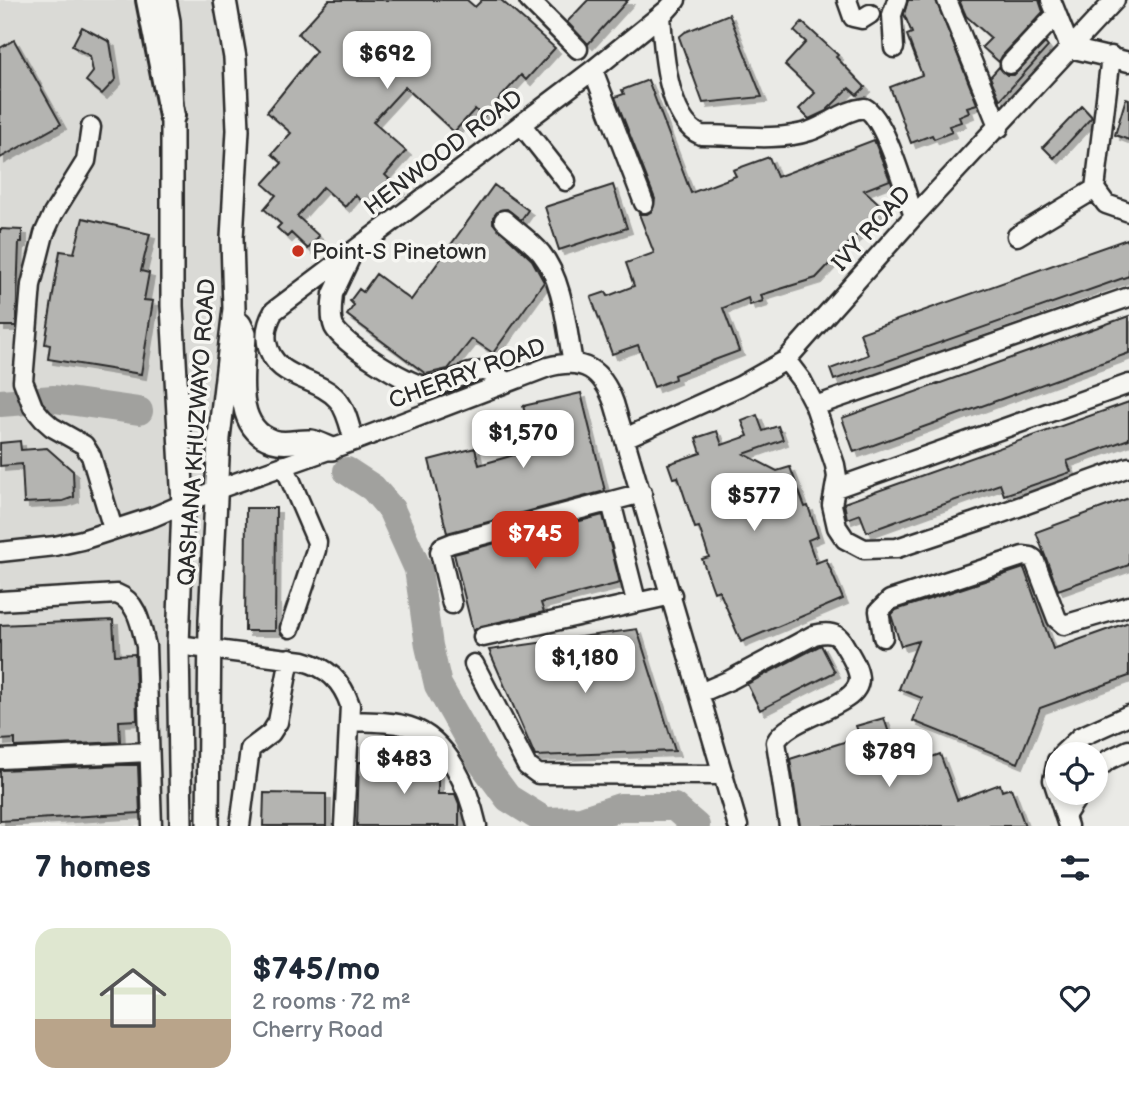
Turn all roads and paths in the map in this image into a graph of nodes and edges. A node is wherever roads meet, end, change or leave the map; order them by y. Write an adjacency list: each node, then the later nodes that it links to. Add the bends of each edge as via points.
1 (149, 0): 20 (highway)
2 (165, 0): 20 (main road, QASHANA KHUZWAYO ROAD)
3 (225, 0): 33 (main road, QASHANA KHUZWAYO ROAD, via 235,58 238,130 232,238)
4 (529, 0): 15 (street)
5 (676, 0): 12 (street, HENWOOD ROAD)
6 (847, 0): 11 (street, via 858,20)
7 (897, 0): 13 (street, via 892,15)
8 (947, 0): 23 (street)
9 (1115, 0): 14 (street, IVY ROAD)
10 (1054, 7): 14 (street); 18 (street)
11 (870, 13)
12 (661, 15): 19 (street, HENWOOD ROAD); 28 (street, via 666,72 678,108 692,131 701,135 789,136 848,110 865,108 883,131)
13 (894, 48)
14 (1070, 48): 16 (street); 23 (street, IVY ROAD)
15 (578, 49)
16 (1111, 56): 17 (street); 25 (street)
17 (1129, 62)
18 (1010, 64)
19 (593, 70): 21 (street, HENWOOD ROAD); 26 (street)
20 (172, 116): 48 (main road, QASHANA KHUZWAYO ROAD, via 172,306)
21 (521, 124): 24 (street); 31 (street, HENWOOD ROAD)
22 (91, 127): 49 (street, via 86,161 44,234 31,285 23,381 33,407 52,426 84,445 91,456)
23 (999, 128): 28 (street, IVY ROAD)
24 (566, 181)
25 (1095, 189): 27 (street, via 1107,204); 30 (street)
26 (644, 203)
27 (1129, 212)
28 (914, 216): 34 (street, IVY ROAD)
29 (504, 220): 35 (street, via 539,251 552,272)
30 (1017, 236)
31 (355, 248): 36 (street, via 333,294 331,311 334,327 345,339 424,386 485,371); 40 (street, HENWOOD ROAD, via 274,311 266,330 272,358 338,401)
32 (1129, 296): 38 (street)
33 (234, 309): 41 (main road, via 245,334 244,406 253,428 273,441 313,441); 45 (main road, QASHANA KHUZWAYO ROAD, via 219,438)
34 (786, 360): 38 (street); 39 (street, IVY ROAD)
35 (573, 363): 36 (street, CHERRY ROAD); 39 (street, CHERRY ROAD, via 593,370 606,384)
36 (508, 382): 40 (street, CHERRY ROAD)
37 (1129, 384): 44 (street)
38 (816, 406): 44 (street, via 836,471)
39 (625, 438): 46 (street, CHERRY ROAD)
40 (354, 441): 41 (street, CHERRY ROAD)
41 (332, 449): 42 (street, CHERRY ROAD)
42 (284, 465): 45 (street, CHERRY ROAD); 56 (street, via 317,542)
43 (1129, 467): 44 (street, via 897,548 878,550 853,545 839,531 832,508)
44 (836, 488)
45 (218, 489): 48 (street, CHERRY ROAD); 60 (main road, QASHANA KHUZWAYO ROAD)
46 (642, 493): 47 (street); 51 (street, CHERRY ROAD)
47 (611, 502): 53 (street); 54 (street, via 442,547)
48 (183, 504): 49 (street); 59 (main road, QASHANA KHUZWAYO ROAD)
49 (113, 529): 50 (street, via 55,546)
50 (0, 552)
51 (672, 595): 53 (street); 63 (street, CHERRY ROAD)
52 (0, 601): 68 (street, via 117,594 129,600 146,646)
53 (636, 601): 58 (street)
54 (452, 604)
55 (1129, 606): 57 (street, via 1062,624 1034,559 1023,556 890,600 879,611)
56 (290, 628)
57 (883, 637)
58 (483, 638)
59 (178, 645): 60 (street); 75 (main road, QASHANA KHUZWAYO ROAD)
60 (210, 649): 61 (street); 76 (main road, QASHANA KHUZWAYO ROAD)
61 (290, 658): 65 (street, via 317,664 334,676 345,691); 77 (street, via 278,722 250,749)
62 (474, 664): 71 (street, via 533,772)
63 (700, 693): 71 (street, CHERRY ROAD); 81 (street, via 814,635 827,633 841,640 857,669 854,691 786,729 776,742)
64 (1129, 715): 66 (street)
65 (351, 721): 78 (street); 79 (street, via 398,724 428,736 464,783)
66 (1075, 742)
67 (1129, 750): 70 (street)
68 (149, 752): 69 (street); 74 (street)
69 (0, 759)
70 (1108, 760)
71 (724, 775): 80 (street, CHERRY ROAD)
72 (1074, 805): 73 (street)
73 (1067, 821)
74 (152, 826)
75 (181, 826)
76 (208, 826)
77 (240, 826)
78 (344, 826)
79 (477, 826)
80 (738, 826)
81 (789, 826)

